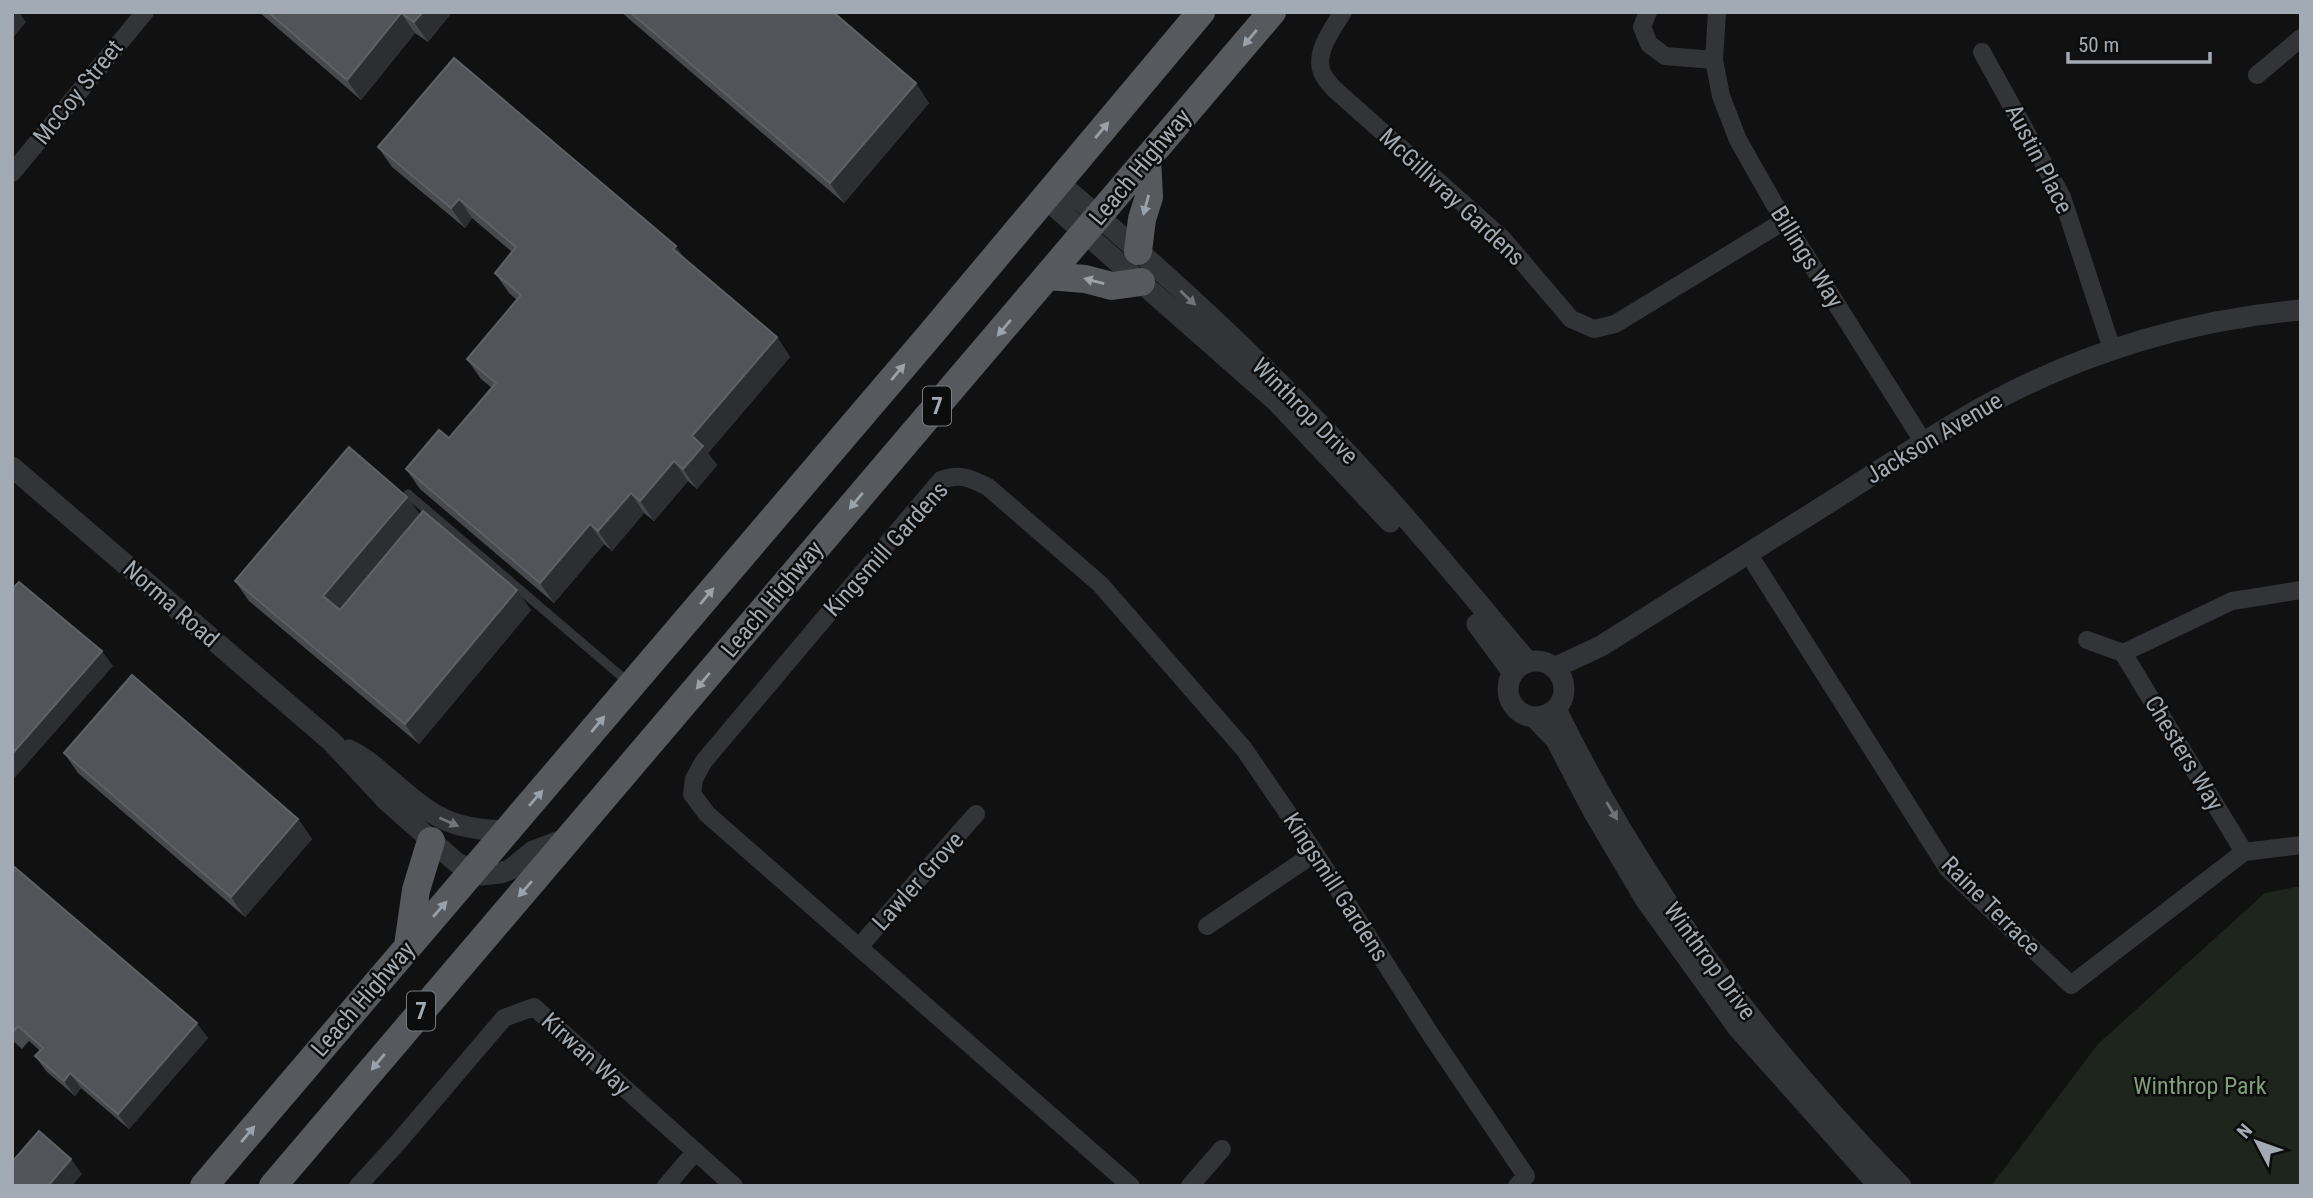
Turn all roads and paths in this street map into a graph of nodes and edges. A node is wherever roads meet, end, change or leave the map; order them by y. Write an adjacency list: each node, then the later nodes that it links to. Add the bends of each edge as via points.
1 (145, 12): 12 (street, McCoy Street)
2 (1201, 12): 13 (highway, Leach Highway / 7, one-way to 2)
3 (1272, 12): 11 (highway, Leach Highway / 7, one-way to 11)
4 (1343, 12): 14 (street, McGillivray Gardens, via 1320,57 1321,71 1333,88 1502,238 1571,319 1594,329 1615,324)
5 (1648, 12): 9 (street, via 1642,27 1649,44 1665,56)
6 (1717, 12): 9 (street, Billings Way)
7 (2301, 38): 10 (street)
8 (1982, 52): 20 (street, Austin Place, via 2062,197)
9 (1714, 60): 14 (street, Billings Way, via 1721,96 1738,140)
10 (2257, 75)
11 (1147, 159): 15 (highway, Leach Highway / 7); 16 (highway, one-way to 16, via 1149,197)
12 (12, 173)
13 (1051, 190): 15 (street, Winthrop Drive); 32 (highway, Leach Highway / 7, one-way to 13)
14 (1784, 221): 21 (street, Billings Way)
15 (1092, 224): 16 (street, Winthrop Drive); 17 (highway, Leach Highway / 7); 18 (street, Winthrop Drive)
16 (1138, 251): 30 (street, Winthrop Drive, one-way to 30, via 1329,433 1382,491)
17 (1048, 276): 18 (highway, one-way to 17, via 1112,286); 38 (highway, Leach Highway / 7, one-way to 38)
18 (1141, 282): 30 (street, Winthrop Drive, via 1276,401)
19 (2301, 310): 20 (street, Jackson Avenue, via 2230,319)
20 (2112, 349): 21 (street, Jackson Avenue, via 1993,401)
21 (1924, 443): 26 (street, Jackson Avenue)
22 (12, 467): 35 (street, Norma Road)
23 (408, 494): 24 (lane)
24 (435, 517): 25 (lane); 32 (lane)
25 (426, 527)
26 (1748, 553): 31 (street, Jackson Avenue); 41 (street, Raine Terrace, via 1948,869 2071,985)
27 (2301, 590): 29 (street, via 2232,601)
28 (2087, 640): 29 (street)
29 (2123, 653): 41 (street, Chesters Way)
30 (1521, 667): 31 (street, via 1537,662); 34 (street, via 1509,680 1508,697 1518,712)
31 (1558, 676): 33 (street, via 1563,693)
32 (631, 685): 37 (highway, Leach Highway / 7, one-way to 32)
33 (1556, 709): 34 (street); 58 (street, Winthrop Drive, one-way to 58, via 1658,888 1756,1026)
34 (1535, 718): 57 (street, Winthrop Drive, via 1556,740 1646,899 1738,1028)
35 (331, 741): 37 (street, Norma Road, one-way to 37, via 363,756 416,803 446,822 467,829); 39 (street, Norma Road)
36 (976, 814): 46 (street, Lawler Grove)
37 (507, 831): 43 (highway, Leach Highway / 7)
38 (570, 837): 43 (street, via 533,851 501,873); 50 (highway, Leach Highway / 7, one-way to 50)
39 (431, 841): 43 (street, Norma Road); 45 (highway, via 416,890)
40 (2301, 845): 41 (street)
41 (2244, 852)
42 (1315, 853): 44 (street); 46 (street, Kingsmill Gardens, via 1244,749 1100,584 988,486 955,475 941,480 704,761 694,779 692,794 706,814); 56 (street, Kingsmill Gardens, via 1526,1176)
43 (472, 872): 45 (highway, Leach Highway / 7, one-way to 43)
44 (1207, 926)
45 (408, 946): 49 (highway, Leach Highway / 7, one-way to 45)
46 (859, 947): 54 (street, Kingsmill Gardens)
47 (1222, 1149): 55 (street)
48 (695, 1152): 51 (street, Kirwan Way, via 534,1007 503,1018); 52 (street); 53 (street, Kirwan Way)
49 (204, 1186)
50 (273, 1186)
51 (358, 1186)
52 (666, 1186)
53 (734, 1186)
54 (1131, 1186)
55 (1190, 1186)
56 (1517, 1186)
57 (1879, 1186)
58 (1901, 1186)

